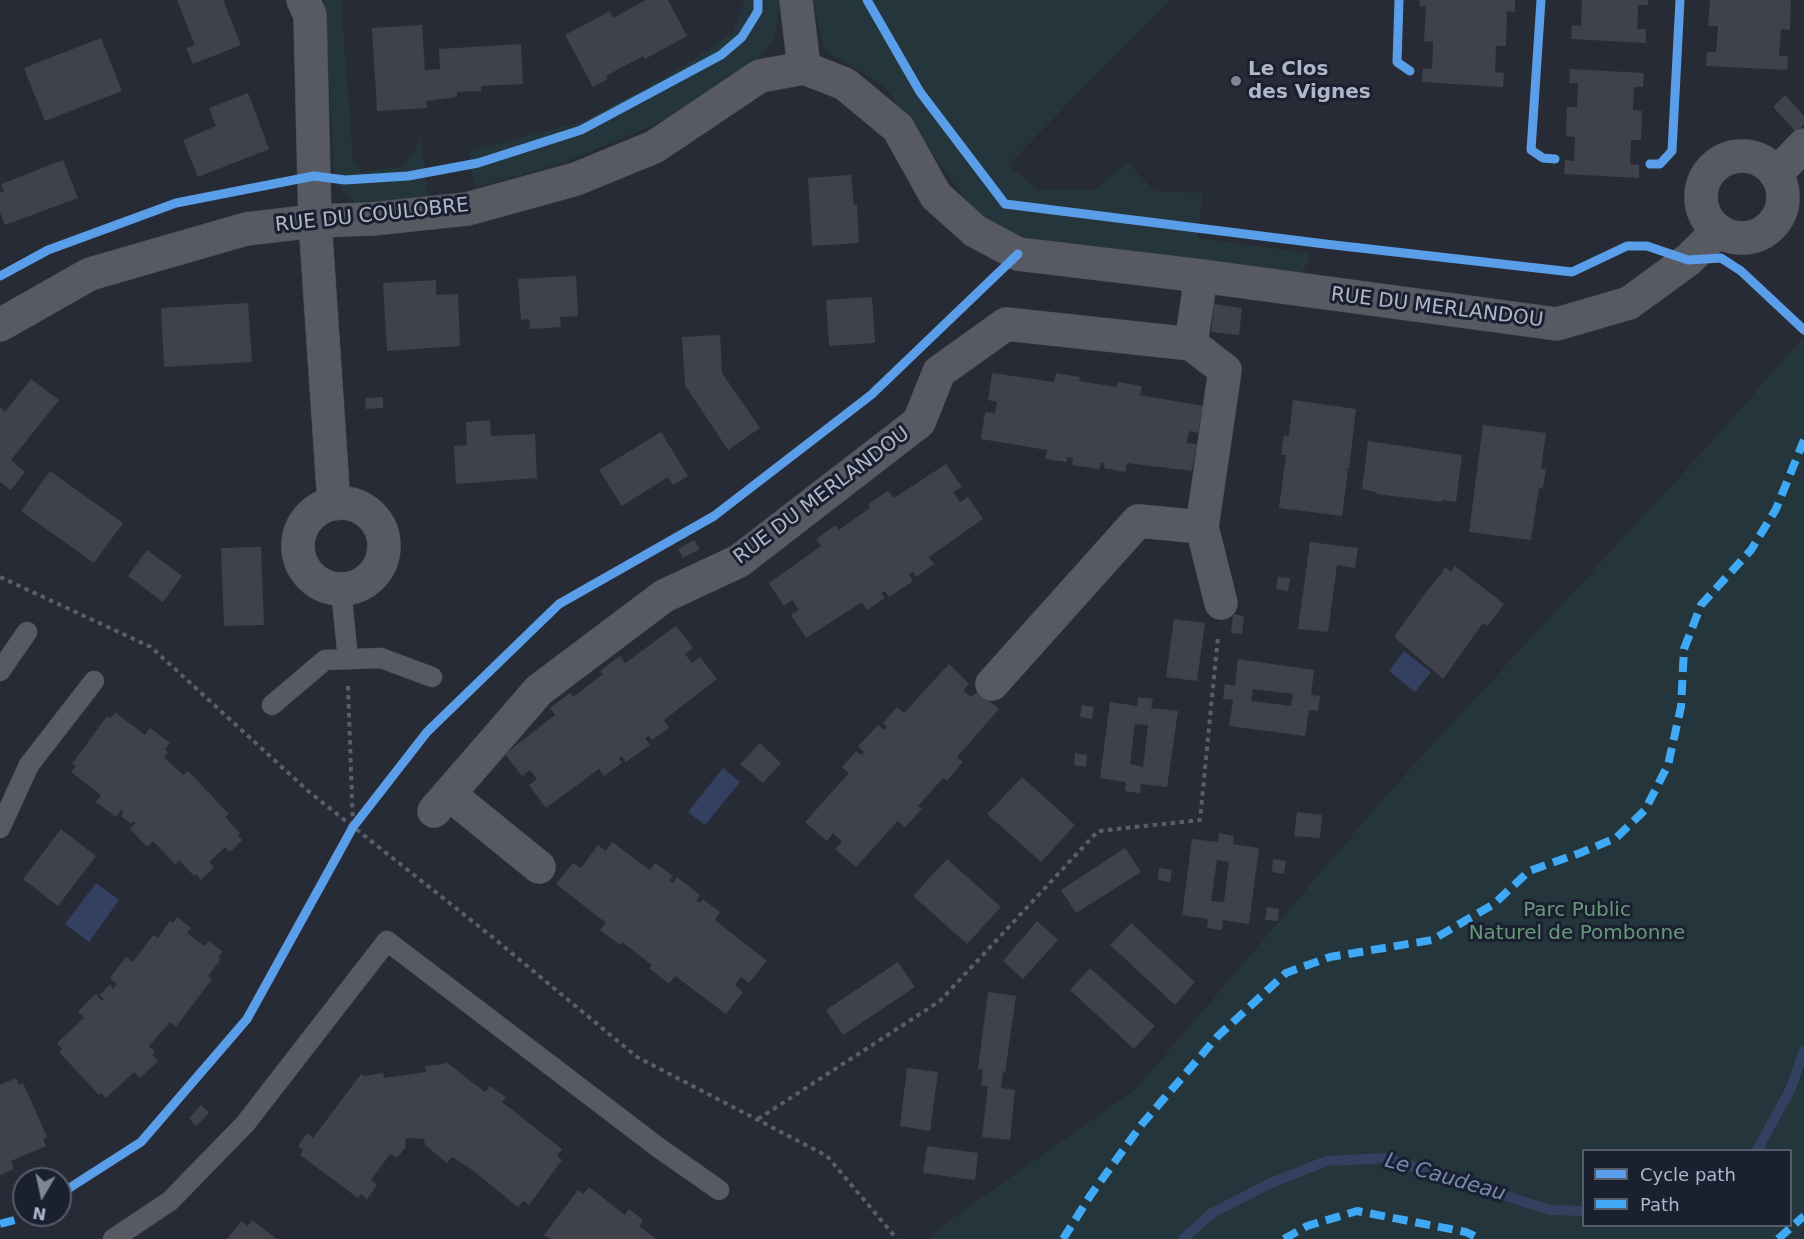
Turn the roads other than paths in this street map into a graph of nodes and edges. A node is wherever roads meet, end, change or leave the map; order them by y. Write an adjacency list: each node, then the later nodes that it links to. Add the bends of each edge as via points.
1 (303, 0): 6 (street, via 310,15)
2 (796, 0): 3 (street)
3 (804, 68): 6 (street, RUE DU COULOBRE, via 760,76 654,147 576,179 467,209); 8 (street, RUE DU MERLANDOU, via 845,84 898,128 936,196 975,231 1018,254)
4 (1804, 145): 5 (street)
5 (1776, 174): 7 (street, via 1783,201 1771,226 1745,238); 7 (street, via 1766,164 1741,156 1729,158 1708,173 1700,197 1702,210)
6 (315, 221): 9 (street, RUE DU COULOBRE, via 246,229 90,274); 11 (street)
7 (1719, 231): 8 (street, RUE DU MERLANDOU, via 1688,260 1629,303 1557,324)
8 (1201, 276): 10 (street)
9 (0, 325)
10 (1191, 344): 12 (street, via 1225,370); 23 (street, RUE DU MERLANDOU, via 1006,324 939,372 919,422 740,561 664,596 539,690 442,802)
11 (334, 504): 13 (street, via 321,508 302,528 299,556 315,580); 13 (street, via 349,504 373,517 384,543 377,570 355,587)
12 (1202, 527): 14 (street); 20 (street, via 1138,521)
13 (341, 589): 16 (lane)
14 (1221, 603)
15 (27, 632): 17 (lane)
16 (348, 659): 18 (lane, via 381,658); 21 (lane, via 325,660)
17 (0, 671)
18 (432, 676)
19 (94, 681): 22 (lane, via 29,765)
20 (992, 684)
21 (272, 705)
22 (0, 828)
23 (539, 867)
24 (719, 1190): 25 (lane, via 387,941 245,1124 170,1202)
25 (113, 1239)

